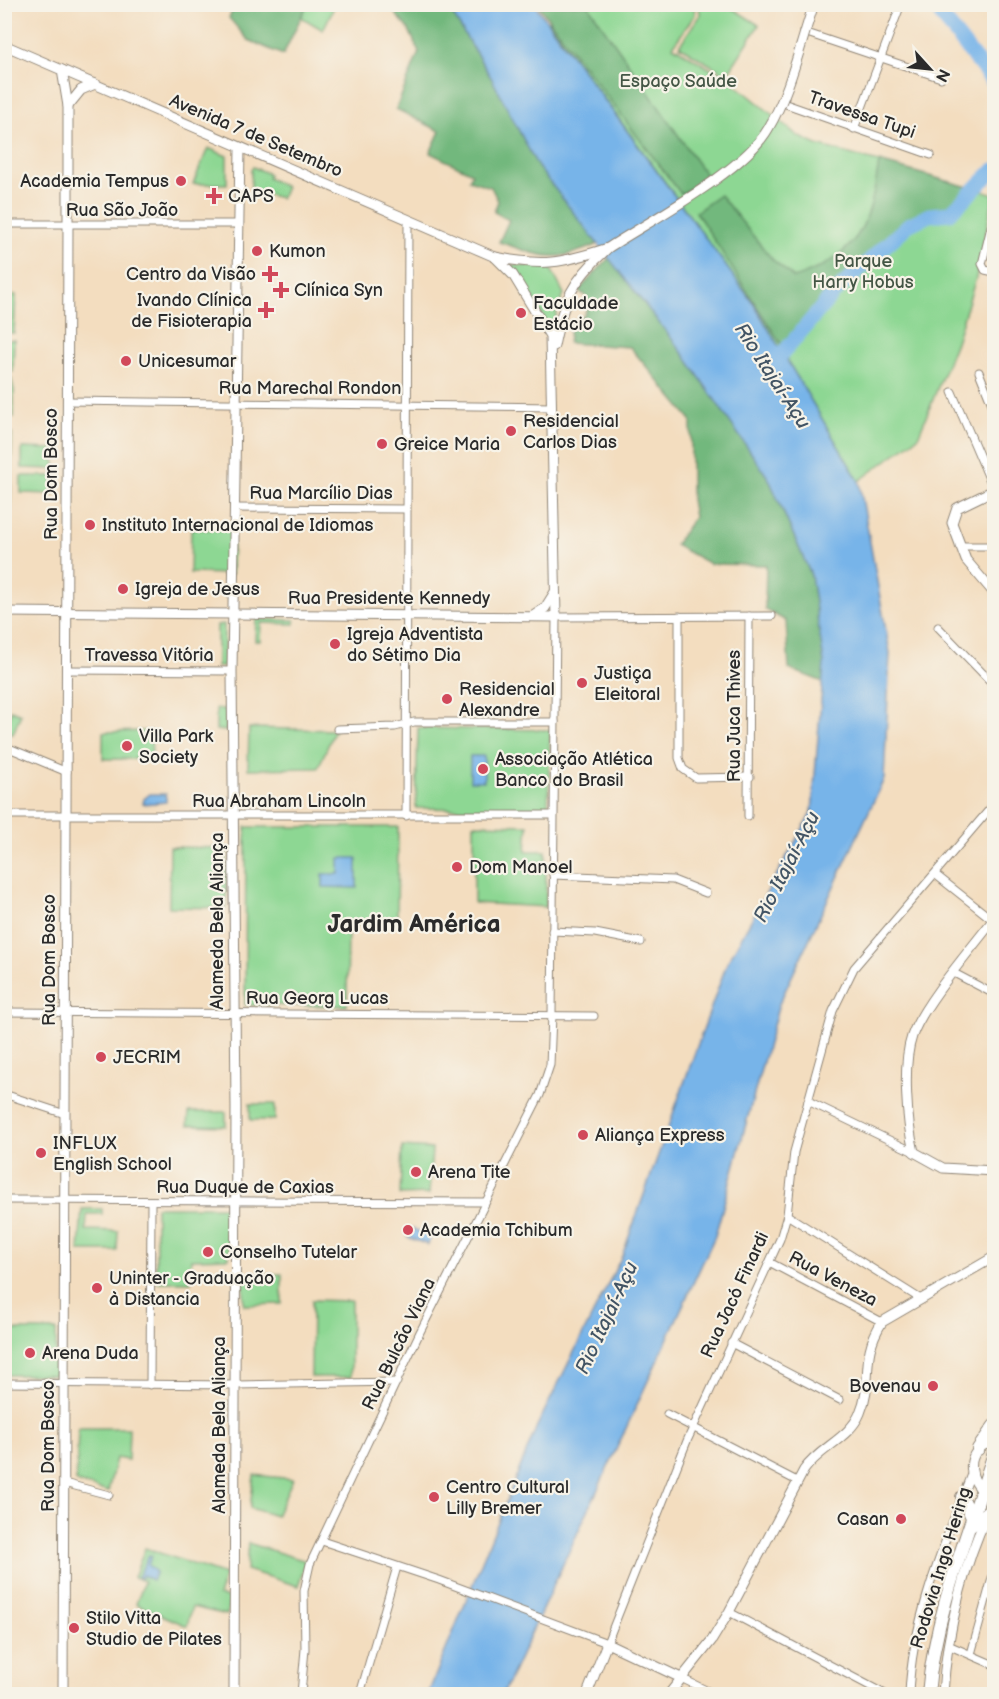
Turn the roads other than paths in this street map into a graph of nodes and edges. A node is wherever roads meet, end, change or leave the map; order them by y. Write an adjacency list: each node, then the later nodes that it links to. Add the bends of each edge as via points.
1 (814, 4): 3 (street); 18 (street, bridge, via 779,106 759,142 724,173)
2 (901, 4): 5 (street)
3 (804, 32): 5 (street); 10 (street, Travessa Tupi, via 783,104)
4 (4, 45): 6 (street, Avenida 7 de Setembro)
5 (880, 57): 7 (street); 10 (street)
6 (62, 70): 8 (street, Avenida 7 de Setembro); 9 (street, Rua Dom Bosco)
7 (941, 78)
8 (94, 84): 9 (street, via 81,90); 11 (street, Avenida 7 de Setembro)
9 (68, 106): 16 (street, Rua Dom Bosco)
10 (854, 129): 12 (street, Travessa Tupi)
11 (240, 148): 13 (street, Avenida 7 de Setembro); 15 (street, Alameda Bela Aliança)
12 (931, 155)
13 (408, 220): 19 (street, Avenida 7 de Setembro); 26 (street)
14 (4, 224): 16 (street, Rua São João)
15 (239, 224): 16 (street, Rua São João); 25 (street, Alameda Bela Aliança)
16 (68, 225): 24 (street, Rua Dom Bosco)
17 (991, 227): 20 (street, via 982,264 985,270)
18 (608, 248): 19 (street, via 555,263); 21 (street, via 573,285 557,326)
19 (495, 257): 21 (street, via 513,275 547,328)
20 (994, 272)
21 (552, 354): 27 (street)
22 (979, 372): 28 (street)
23 (952, 392): 29 (street)
24 (68, 401): 25 (street, Rua Marechal Rondon); 37 (street, Rua Dom Bosco)
25 (236, 403): 26 (street, Rua Marechal Rondon); 30 (street, Alameda Bela Aliança)
26 (406, 404): 27 (street, Rua Marechal Rondon); 31 (street)
27 (552, 407): 34 (street)
28 (994, 409)
29 (994, 490): 32 (street, via 957,508 952,523)
30 (235, 508): 31 (street, Rua Marcílio Dias); 38 (street, Alameda Bela Aliança)
31 (406, 509): 39 (street)
32 (959, 546): 33 (street); 35 (street)
33 (994, 546)
34 (556, 590): 40 (street, via 545,608); 41 (street)
35 (994, 593)
36 (4, 612): 37 (street, Rua Presidente Kennedy)
37 (67, 613): 38 (street, Rua Presidente Kennedy); 46 (street, Rua Dom Bosco)
38 (232, 614): 39 (street, Rua Presidente Kennedy); 47 (street, Alameda Bela Aliança)
39 (406, 614): 40 (street, Rua Presidente Kennedy); 50 (street)
40 (533, 616): 41 (street, Rua Presidente Kennedy)
41 (556, 616): 42 (street, Rua Presidente Kennedy); 49 (street, Rua Bulcão Viana)
42 (679, 616): 43 (street, Rua Presidente Kennedy); 54 (street, via 679,758 683,769 696,778)
43 (749, 616): 44 (street, Rua Presidente Kennedy); 54 (street, Rua Juca Thives)
44 (772, 616)
45 (938, 627): 48 (street)
46 (67, 670): 47 (street, Travessa Vitória); 53 (street, Rua Dom Bosco)
47 (232, 671): 61 (street, Alameda Bela Aliança)
48 (994, 686)
49 (555, 722): 50 (street); 57 (street, Rua Bulcão Viana)
50 (406, 725): 51 (street); 59 (street)
51 (337, 729)
52 (4, 746): 53 (street)
53 (67, 772): 58 (street, Rua Dom Bosco)
54 (750, 777): 60 (street, Rua Juca Thives)
55 (994, 804): 63 (street, Rua Jacó Finardi)
56 (4, 815): 58 (street, Rua Abraham Lincoln)
57 (553, 815): 59 (street, Rua Abraham Lincoln); 62 (street, Rua Bulcão Viana)
58 (66, 816): 61 (street, Rua Abraham Lincoln); 71 (street, Rua Dom Bosco)
59 (406, 816): 61 (street, Rua Abraham Lincoln)
60 (748, 816)
61 (233, 817): 72 (street, Alameda Bela Aliança)
62 (553, 875): 64 (street, via 673,880); 66 (street, Rua Bulcão Viana)
63 (936, 875): 65 (street); 76 (street, Rua Jacó Finardi, via 867,952 845,983 833,1011)
64 (706, 893)
65 (994, 920): 68 (street)
66 (552, 931): 67 (street, via 595,933); 73 (street, Rua Bulcão Viana)
67 (641, 942)
68 (954, 973): 69 (street); 78 (street, via 921,1017 911,1038 909,1127)
69 (994, 994)
70 (4, 1012): 71 (street, Rua Georg Lucas)
71 (66, 1012): 72 (street, Rua Georg Lucas); 77 (street, Rua Dom Bosco)
72 (234, 1013): 73 (street, Rua Georg Lucas); 83 (street, Alameda Bela Aliança)
73 (552, 1015): 74 (street, Rua Georg Lucas); 84 (street, Rua Bulcão Viana, via 548,1076)
74 (594, 1016)
75 (4, 1094): 77 (street)
76 (808, 1101): 78 (street); 85 (street, Rua Jacó Finardi, via 791,1165)
77 (65, 1114): 81 (street, Rua Dom Bosco)
78 (914, 1152): 79 (street, via 943,1168)
79 (994, 1171)
80 (4, 1200): 81 (street, Rua Duque de Caxias)
81 (65, 1201): 82 (street, Rua Duque de Caxias); 93 (street, Rua Dom Bosco)
82 (151, 1202): 83 (street, Rua Duque de Caxias); 94 (street)
83 (236, 1202): 84 (street, Rua Duque de Caxias); 95 (street, Alameda Bela Aliança)
84 (485, 1202): 91 (street, Rua Bulcão Viana)
85 (787, 1215): 87 (street, Rua Jacó Finardi); 88 (street)
86 (994, 1257): 88 (street)
87 (771, 1263): 89 (street, Rua Veneza); 90 (street, Rua Jacó Finardi)
88 (919, 1298): 89 (street)
89 (882, 1322): 104 (street, via 867,1357 866,1392 857,1418 817,1454)
90 (730, 1342): 96 (street); 99 (street, Rua Jacó Finardi)
91 (397, 1382): 95 (street); 111 (street, Rua Bulcão Viana)
92 (4, 1383): 93 (street)
93 (64, 1383): 94 (street); 105 (street, Rua Dom Bosco)
94 (150, 1385): 95 (street)
95 (236, 1385): 121 (street, Alameda Bela Aliança)
96 (840, 1400)
97 (668, 1414): 99 (street)
98 (994, 1426): 101 (highway)
99 (693, 1427): 104 (street); 115 (street, Rua Jacó Finardi)
100 (994, 1442): 101 (street)
101 (978, 1449): 103 (street, via 971,1461)
102 (994, 1453): 106 (highway, Rodovia Ingo Hering)
103 (971, 1474): 106 (street); 108 (street)
104 (797, 1481): 114 (street)
105 (64, 1483): 107 (street); 120 (street, Rua Dom Bosco)
106 (988, 1491): 110 (highway, Rodovia Ingo Hering)
107 (109, 1495)
108 (962, 1497): 110 (highway); 128 (street, via 919,1621)
109 (992, 1506): 110 (highway)
110 (980, 1523): 116 (street); 129 (highway, Rodovia Ingo Hering, via 942,1615)
111 (322, 1541): 112 (street); 122 (street, Rua Bulcão Viana, via 310,1564 304,1591)
112 (397, 1567): 115 (street); 123 (street)
113 (994, 1571): 117 (street)
114 (729, 1612): 119 (street); 127 (street)
115 (607, 1643): 119 (street); 124 (street, Rua Jacó Finardi)
116 (948, 1645): 117 (street); 130 (street)
117 (971, 1654): 118 (street)
118 (994, 1665)
119 (681, 1678): 125 (street); 126 (street)
120 (63, 1695)
121 (234, 1695)
122 (302, 1695)
123 (360, 1695)
124 (587, 1695)
125 (669, 1695)
126 (714, 1695)
127 (885, 1695)
128 (909, 1695)
129 (928, 1695)
130 (944, 1695)

